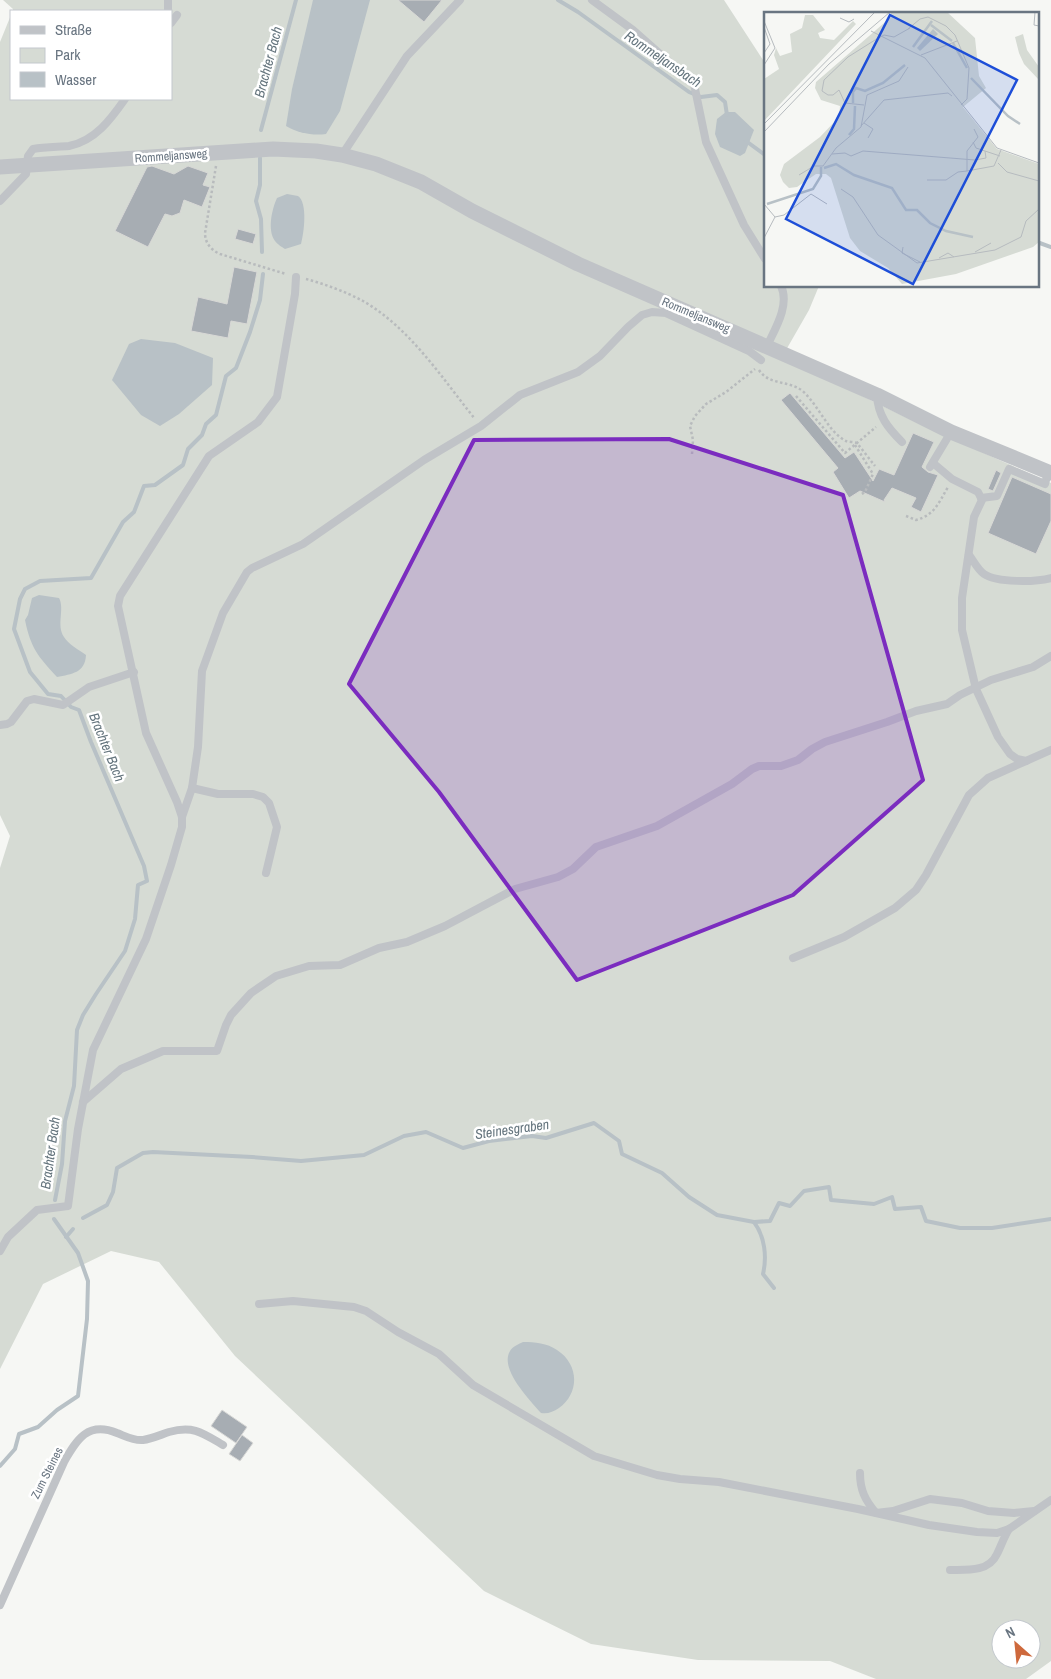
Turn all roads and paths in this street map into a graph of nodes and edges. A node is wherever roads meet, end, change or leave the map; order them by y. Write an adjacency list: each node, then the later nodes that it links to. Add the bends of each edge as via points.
1 (460, 0): 7 (lane, via 408,56)
2 (592, 0): 11 (lane, via 692,81 708,148 744,225)
3 (177, 15): 4 (lane)
4 (172, 22)
5 (125, 100): 8 (lane, via 90,139 68,146 33,149)
6 (219, 152): 7 (street, Rommeljansweg, via 273,149); 8 (street, Rommeljansweg); 12 (path, via 205,233 207,242 220,254)
7 (342, 156): 14 (street, Rommeljansweg, via 376,164 421,182 578,264)
8 (26, 166): 9 (street, Rommeljansweg); 10 (lane, via 26,174)
9 (0, 167)
10 (0, 201)
11 (764, 258)
12 (296, 277): 18 (path, via 363,301 393,322); 32 (lane, via 296,294 277,398 258,422 209,456 120,596 118,606)
13 (781, 288): 14 (lane, via 784,299 780,315)
14 (764, 353): 15 (street, Rommeljansweg); 18 (lane, via 749,351 666,313 652,312 642,315 600,356 578,372 520,395)
15 (877, 395): 17 (lane); 19 (street, Rommeljansweg)
16 (796, 396): 21 (path, via 845,453)
17 (883, 421): 20 (lane); 21 (path)
18 (481, 426): 37 (lane, via 424,460 303,544 252,568 242,578 224,613 202,671)
19 (951, 432): 24 (street, Rommeljansweg); 25 (lane, via 932,465)
20 (902, 442)
21 (856, 444): 22 (path, via 837,433 798,388 763,375 758,365 695,416 690,426 694,440); 23 (path); 26 (path, via 873,474 865,492)
22 (692, 454)
23 (875, 466)
24 (1050, 473): 27 (lane, via 1045,484 1009,469 997,496)
25 (952, 479): 27 (lane, via 978,492); 28 (path, via 940,503 929,515 916,520)
26 (860, 495)
27 (981, 498): 29 (lane, via 974,517)
28 (906, 516)
29 (969, 555): 30 (lane, via 984,574 1006,581); 33 (lane, via 962,598 962,630)
30 (1051, 578)
31 (1051, 656): 33 (lane, via 1034,667 991,680)
32 (134, 672): 34 (lane, via 89,687 64,704 34,699 27,701 11,722); 38 (lane, via 146,733)
33 (976, 689): 36 (lane, via 1004,747 1017,759); 41 (lane, via 947,704 916,711 825,742 798,760 781,766 752,769 732,784 657,826 596,848 573,869 558,877 515,889 446,926 407,942 379,948 340,965 309,966 276,976 251,993 231,1015 217,1050 163,1050 121,1069)
34 (0, 725)
35 (1051, 750): 36 (lane)
36 (1026, 761): 40 (lane, via 988,778 969,795 926,875 909,896 844,937)
37 (192, 788): 38 (lane); 39 (lane, via 218,794 253,794 269,803 277,826)
38 (182, 818): 41 (lane, via 171,866 146,939 93,1050)
39 (266, 873)
40 (792, 958)
41 (83, 1102): 42 (lane, via 68,1206 37,1210 8,1237)
42 (0, 1251)
43 (259, 1304): 48 (lane, via 293,1301 366,1311 438,1354 473,1385 594,1456 658,1475 719,1482)
44 (222, 1445): 51 (lane, Zum Steines, via 192,1429 145,1440 132,1439 103,1428 83,1435 64,1462)
45 (860, 1473): 48 (lane, via 865,1500)
46 (1051, 1500): 47 (lane)
47 (1036, 1510): 48 (lane, via 1014,1513 988,1511 962,1503 930,1499); 49 (lane)
48 (876, 1513): 49 (lane, via 977,1532 997,1533)
49 (1008, 1529): 50 (lane, via 991,1562 980,1568)
50 (950, 1570)
51 (0, 1605)

